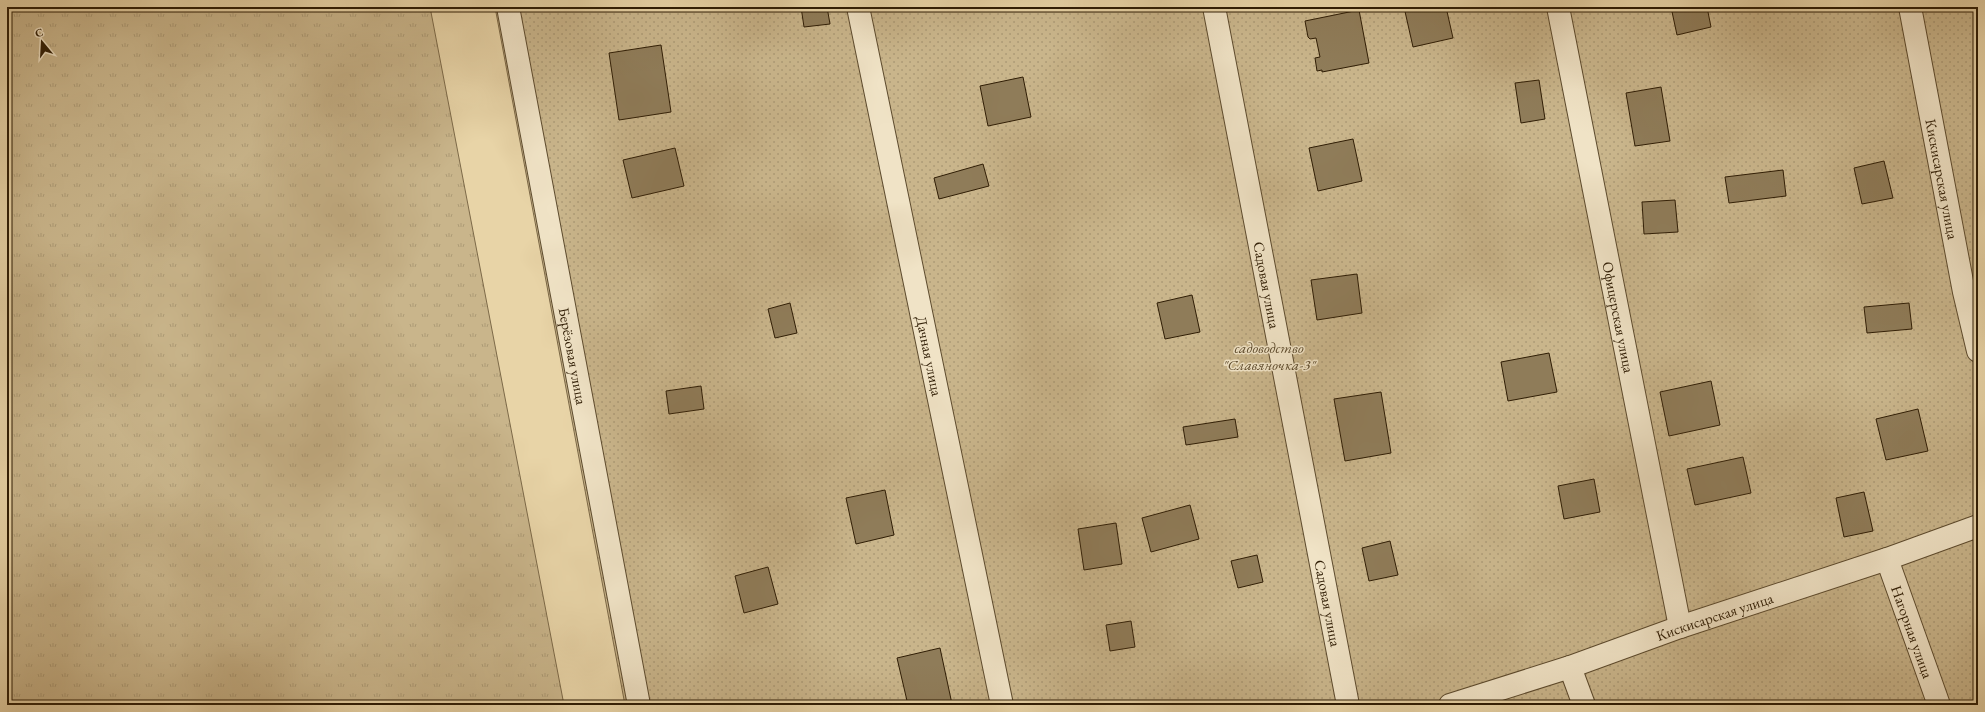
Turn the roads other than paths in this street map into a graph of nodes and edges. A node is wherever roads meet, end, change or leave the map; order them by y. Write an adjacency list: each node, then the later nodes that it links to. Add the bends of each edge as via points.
1 (508, 7): 12 (street, Берёзовая улица)
2 (858, 7): 13 (street, Дачная улица)
3 (1214, 7): 14 (street, Садовая улица)
4 (1558, 7): 10 (street, Офицерская улица)
5 (1910, 7): 6 (street, Кискисарская улица)
6 (1971, 290): 7 (street, Кискисарская улица)
7 (1978, 350)
8 (1978, 526): 9 (street, Кискисарская улица)
9 (1887, 559): 10 (street, Кискисарская улица); 17 (street, Нагорная улица)
10 (1680, 627): 11 (street, Кискисарская улица)
11 (1570, 667): 15 (street, Кискисарская улица); 16 (street)
12 (639, 705)
13 (1002, 705)
14 (1348, 705)
15 (1450, 705)
16 (1584, 705)
17 (1939, 705)

